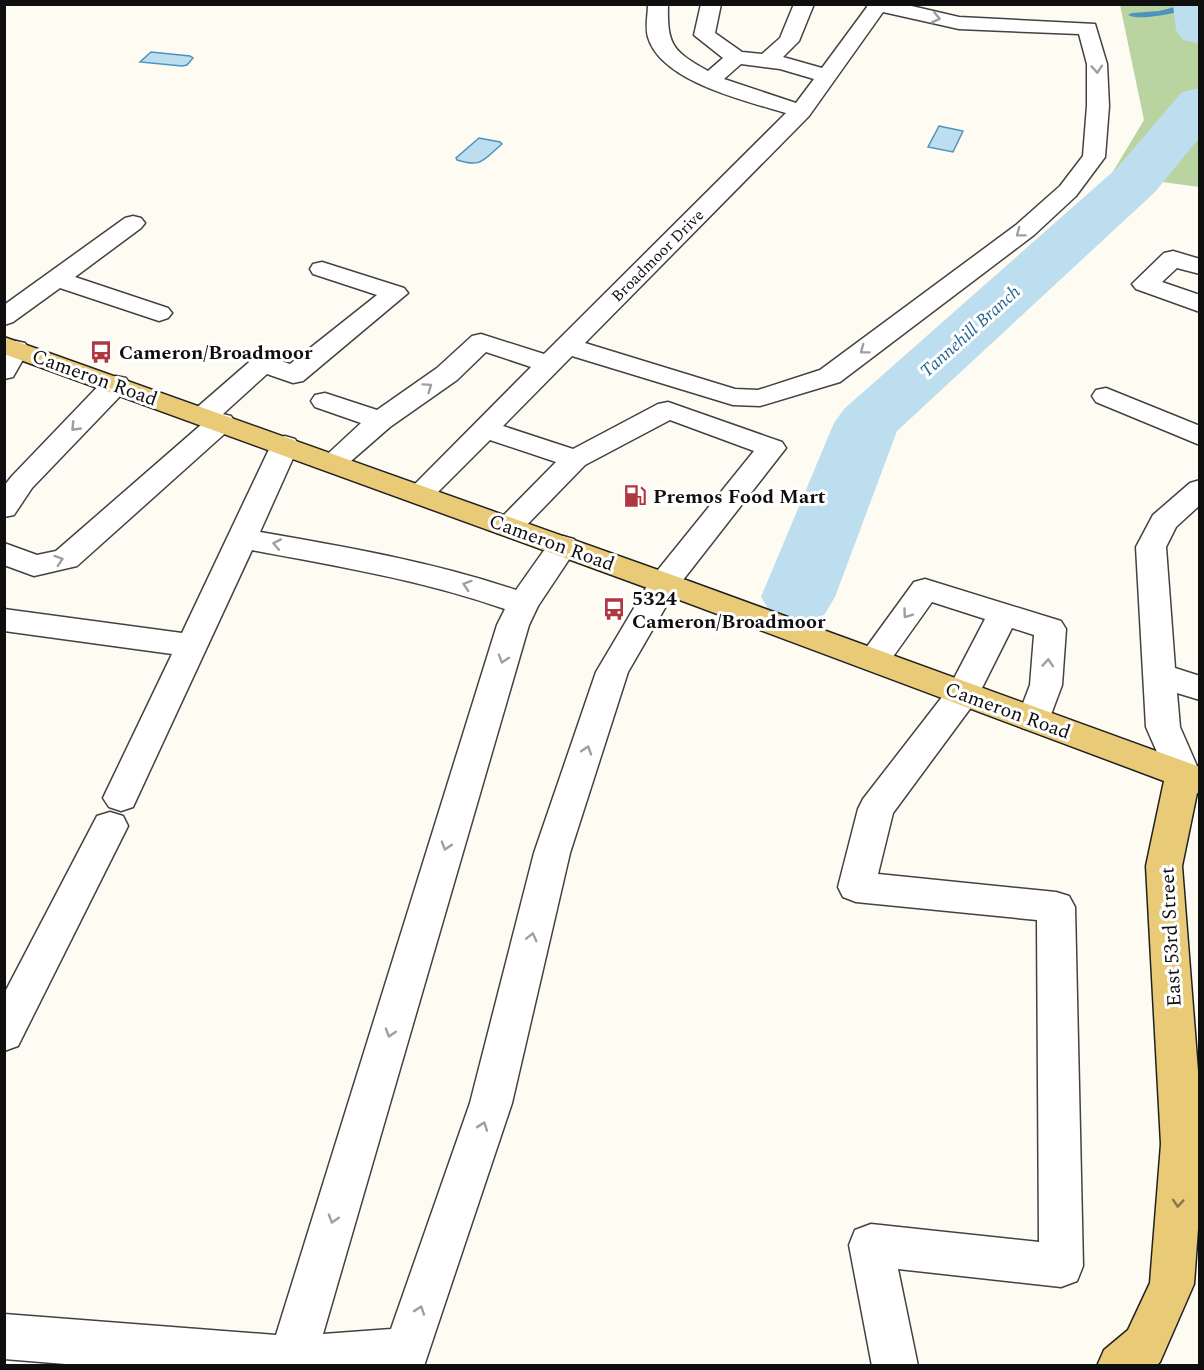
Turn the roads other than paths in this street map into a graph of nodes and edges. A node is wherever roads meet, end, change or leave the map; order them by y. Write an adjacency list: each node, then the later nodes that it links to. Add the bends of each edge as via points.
1 (658, 4): 8 (street, via 658,39 667,55)
2 (711, 4): 5 (street, via 704,35)
3 (804, 4): 6 (street, via 789,40)
4 (878, 5): 7 (street, Broadmoor Drive); 18 (street, one-way to 18, via 959,23 1088,28 1097,64 1094,157 1068,191 1025,230 830,375 760,398 733,397)
5 (736, 57): 6 (street); 8 (street)
6 (766, 61): 7 (street)
7 (827, 76): 9 (street, Broadmoor Drive)
8 (710, 80): 9 (street)
9 (801, 111): 18 (street, Broadmoor Drive)
10 (133, 223): 13 (street)
11 (1200, 267): 14 (street, via 1173,258 1145,284)
12 (322, 269): 22 (street, via 395,293 293,375 264,363)
13 (57, 279): 15 (street); 16 (street)
14 (1200, 304)
15 (159, 313)
16 (4, 317)
17 (8, 355): 19 (main road, Cameron Road)
18 (558, 355): 23 (street, one-way to 18, via 447,374 481,342); 24 (street, Broadmoor Drive)
19 (116, 384): 22 (main road, Cameron Road); 31 (street, one-way to 31, via 22,482)
20 (1106, 396): 25 (street)
21 (325, 401): 23 (street)
22 (213, 419): 26 (main road, Cameron Road); 35 (street, one-way to 22, via 34,566 66,559)
23 (380, 421): 28 (street)
24 (484, 429): 27 (street); 30 (street, Broadmoor Drive)
25 (1200, 437)
26 (285, 445): 28 (main road, Cameron Road); 33 (street)
27 (575, 459): 32 (street); 36 (street, via 668,410 772,448)
28 (333, 462): 30 (main road, Cameron Road)
29 (1200, 489): 42 (street, via 1164,522 1151,547)
30 (420, 494): 32 (main road, Cameron Road)
31 (4, 508)
32 (508, 526): 34 (main road, Cameron Road)
33 (241, 538): 37 (street, one-way to 33, via 462,583 398,568); 40 (street)
34 (563, 546): 36 (main road, Cameron Road); 37 (street)
35 (4, 553)
36 (664, 583): 41 (main road, Cameron Road); 50 (street, one-way to 36, via 491,1103 552,853 612,672)
37 (523, 604): 51 (street, one-way to 51, via 513,625)
38 (1004, 614): 41 (street, one-way to 41, via 925,589); 44 (street); 45 (street, one-way to 38, via 1046,685 1050,629)
39 (4, 620): 40 (street)
40 (190, 645): 47 (street, via 115,812)
41 (874, 660): 44 (main road, Cameron Road)
42 (1160, 675): 43 (street); 46 (street, via 1163,727)
43 (1200, 688)
44 (963, 694): 45 (main road, Cameron Road); 52 (street, via 876,809 856,887 1056,907 1061,1266 871,1245)
45 (1034, 719): 46 (main road, Cameron Road)
46 (1194, 788): 48 (main road, East 53rd Street, via 1164,866)
47 (4, 1034)
48 (1191, 1157): 53 (main road, East 53rd Street, one-way to 53, via 1172,1284 1144,1346)
49 (4, 1336): 51 (street)
50 (404, 1358): 51 (street)
51 (290, 1362)
52 (895, 1365)
53 (1120, 1365)

